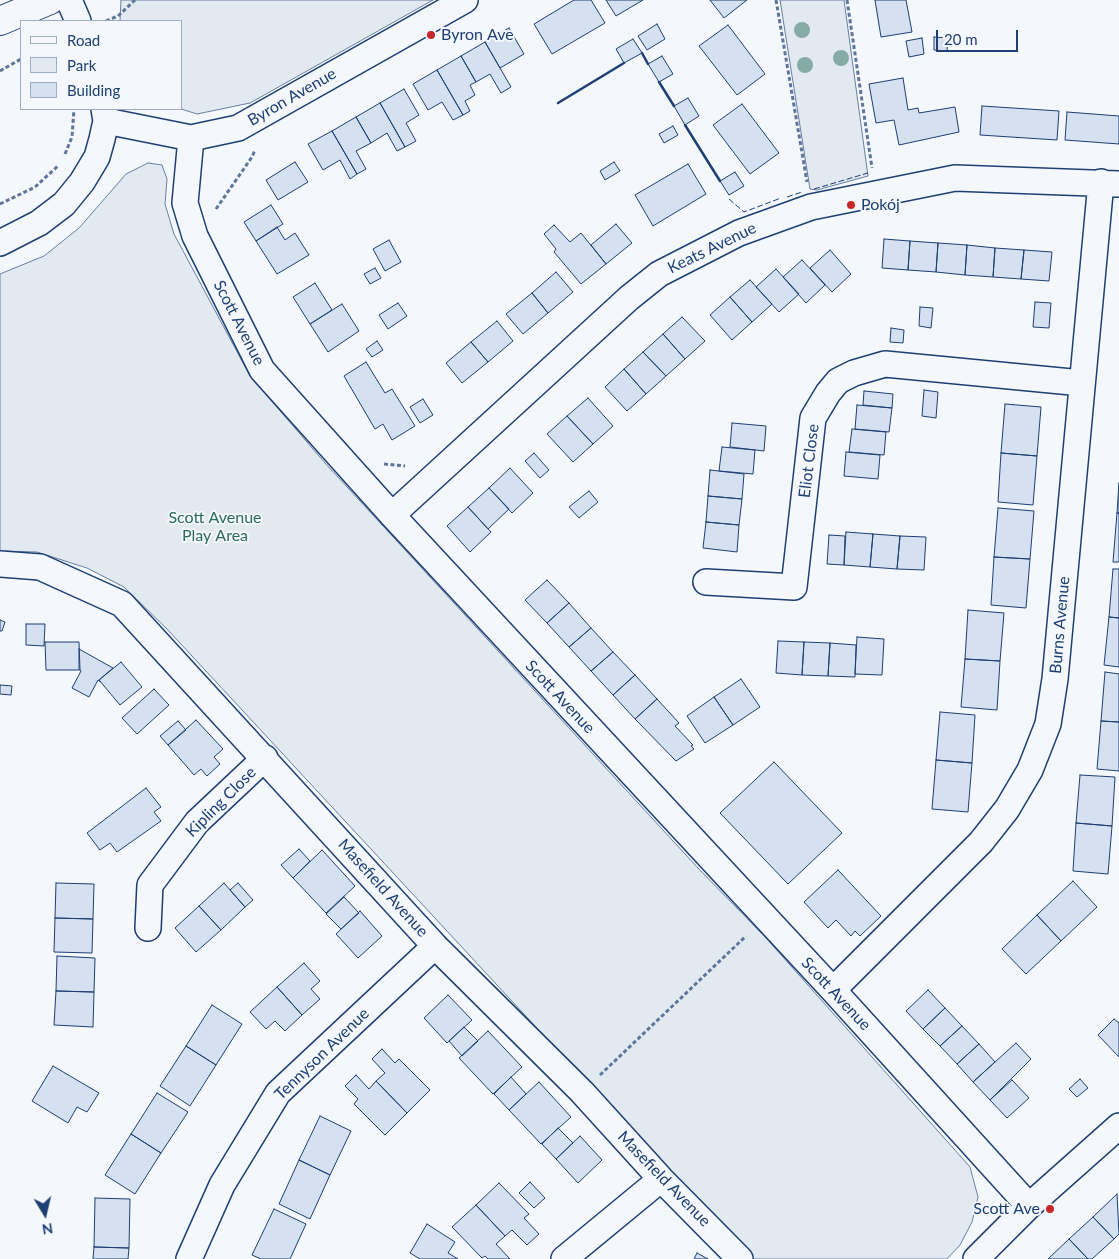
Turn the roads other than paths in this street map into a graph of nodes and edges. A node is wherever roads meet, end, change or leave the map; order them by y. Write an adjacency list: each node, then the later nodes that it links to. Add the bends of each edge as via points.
1 (50, 0): 5 (highway)
2 (69, 0): 4 (street)
3 (465, 0): 7 (street, Byron Avenue, via 238,128)
4 (78, 20)
5 (0, 21)
6 (105, 115): 7 (street, Byron Avenue); 9 (street, via 97,157 64,204 39,223)
7 (191, 138): 11 (street, Scott Avenue, via 186,202 195,236 262,370)
8 (1110, 183): 10 (street, Burns Avenue); 11 (street, Keats Avenue, via 954,178 811,207 739,233 658,274)
9 (0, 243)
10 (1082, 383): 13 (street, Eliot Close, via 885,364 838,381 813,418 794,587); 17 (street, Burns Avenue, via 1055,679 1048,724 1030,770 1007,809 981,842)
11 (392, 515): 17 (street, Scott Avenue)
12 (0, 564): 14 (street, Masefield Avenue, via 40,567 122,604)
13 (706, 582)
14 (265, 758): 15 (street, Kipling Close, via 197,822 150,885); 16 (street, Masefield Avenue)
15 (148, 928)
16 (435, 946): 19 (street, Masefield Avenue, via 582,1092); 21 (street, Tennyson Avenue, via 278,1093 222,1185)
17 (833, 990): 20 (street, Scott Avenue)
18 (1119, 1126): 20 (street)
19 (661, 1179): 22 (street); 23 (street, Masefield Avenue)
20 (1030, 1206): 24 (street)
21 (189, 1259)
22 (564, 1259)
23 (740, 1259)
24 (976, 1259)

